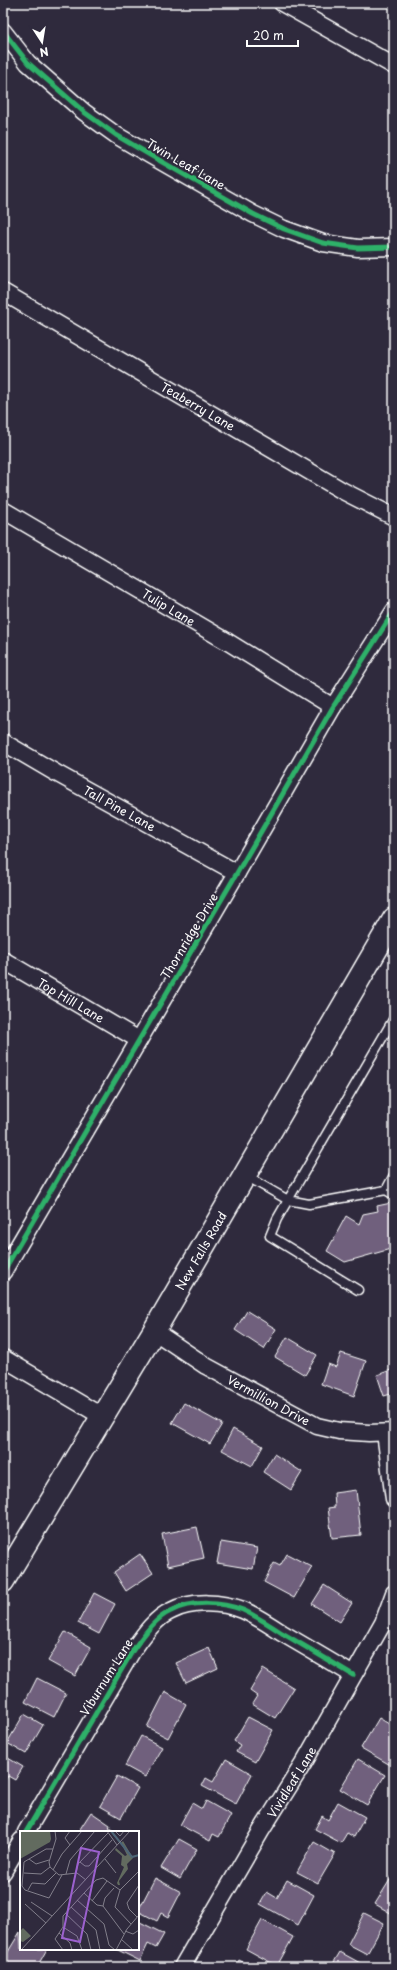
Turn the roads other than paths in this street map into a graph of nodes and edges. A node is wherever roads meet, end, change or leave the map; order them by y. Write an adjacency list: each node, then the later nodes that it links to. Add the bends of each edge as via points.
1 (282, 3): 3 (street)
2 (3, 31): 4 (street, Twin Leaf Lane, via 15,49 84,112 116,135 253,214 284,230 330,245 358,248)
3 (394, 66)
4 (394, 247)
5 (3, 292): 7 (street, Teaberry Lane, via 343,491)
6 (3, 510): 9 (street, Tulip Lane, via 228,642)
7 (394, 517)
8 (394, 611): 9 (street, Thornridge Drive)
9 (332, 707): 11 (street, Thornridge Drive)
10 (3, 742): 11 (street, Tall Pine Lane, via 56,774)
11 (237, 873): 15 (street, Thornridge Drive)
12 (392, 928): 16 (main road, New Falls Road)
13 (3, 960): 15 (street, Top Hill Lane)
14 (394, 1018): 20 (lane)
15 (138, 1040): 21 (street, Thornridge Drive)
16 (246, 1175): 20 (lane); 23 (main road, New Falls Road)
17 (394, 1175): 18 (lane)
18 (386, 1190): 19 (lane); 20 (lane, via 309,1204)
19 (394, 1195)
20 (288, 1200): 22 (lane, via 270,1236)
21 (3, 1272)
22 (358, 1290)
23 (154, 1332): 25 (main road, New Falls Road); 26 (street, Vermillion Drive, via 206,1366 317,1426 339,1432)
24 (3, 1358): 25 (street)
25 (103, 1417): 28 (main road, New Falls Road)
26 (390, 1432): 27 (street)
27 (394, 1499)
28 (3, 1581)
29 (394, 1593): 30 (street, Vividleaf Lane, via 383,1623)
30 (353, 1675): 31 (street, Viburnum Lane, via 243,1610 220,1604 183,1606 171,1610 162,1616 133,1650); 34 (street, Vividleaf Lane)
31 (27, 1831)
32 (20, 1843): 33 (street)
33 (3, 1872)
34 (182, 1967)

